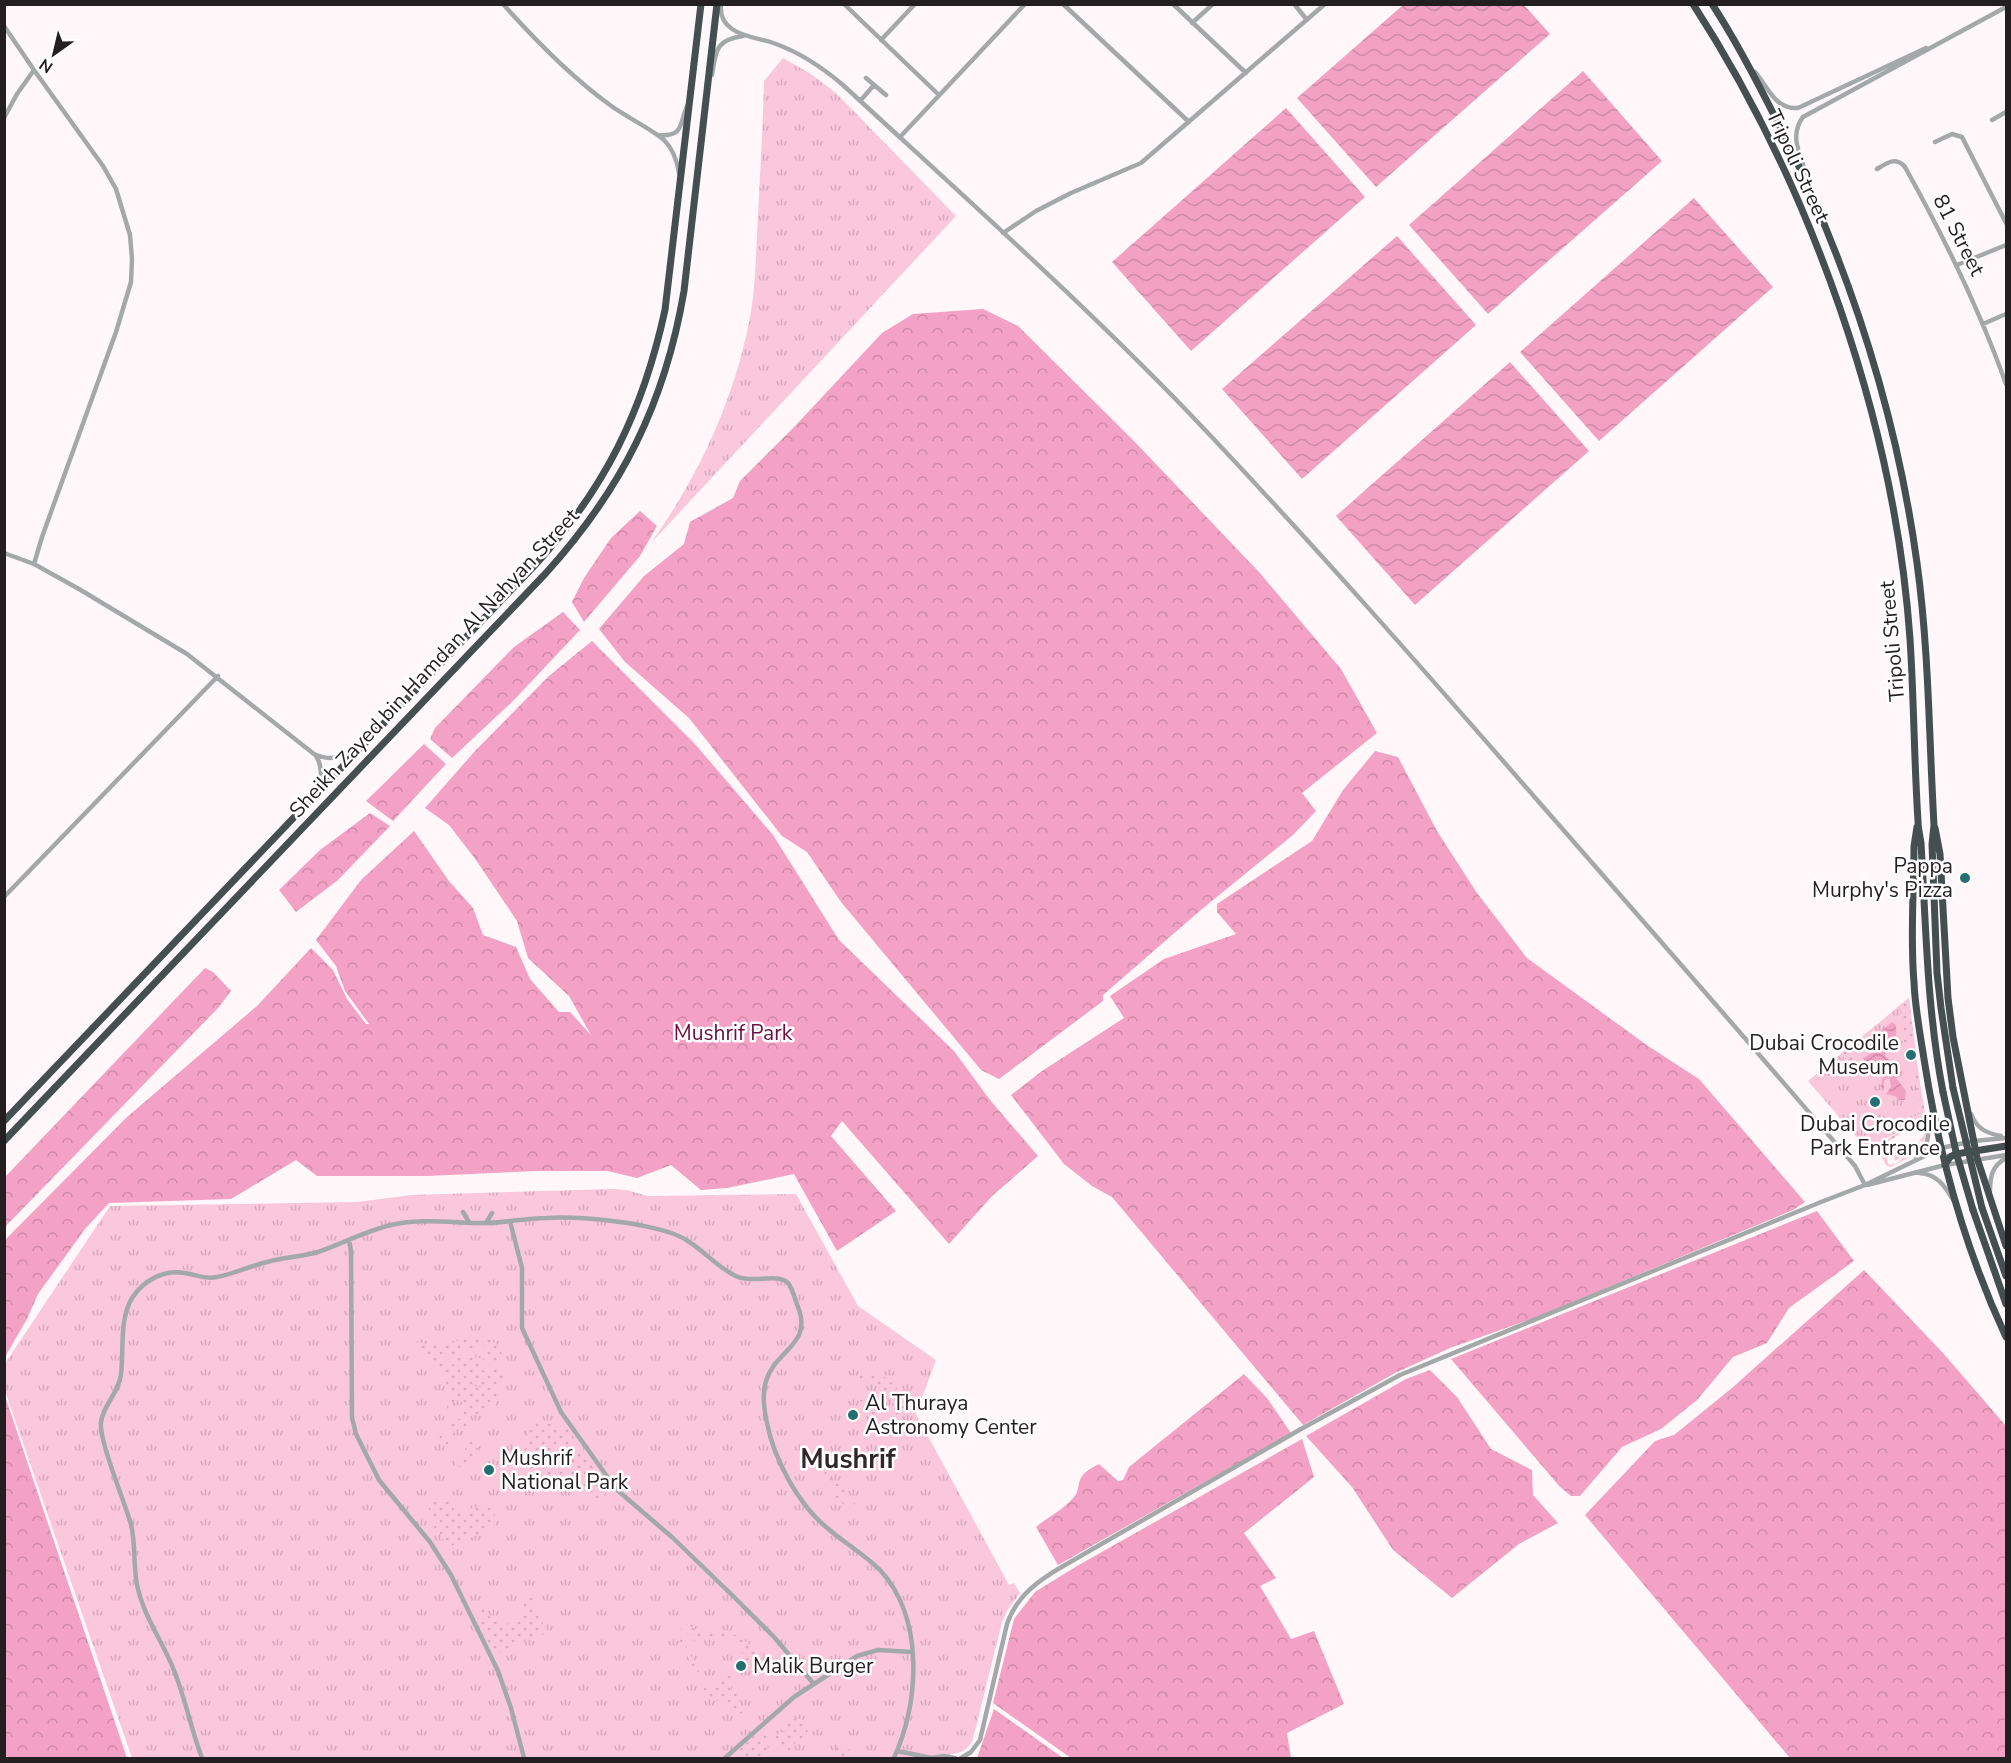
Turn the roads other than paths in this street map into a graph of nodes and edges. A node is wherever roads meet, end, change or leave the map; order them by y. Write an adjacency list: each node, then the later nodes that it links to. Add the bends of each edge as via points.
1 (503, 4): 36 (street, via 577,79 616,110)
2 (701, 4): 30 (highway, Sheikh Zayed bin Hamdan Al Nahyan Street)
3 (717, 4): 27 (highway, Sheikh Zayed bin Hamdan Al Nahyan Street)
4 (721, 4): 19 (street, via 725,22)
5 (844, 4): 21 (street)
6 (915, 4): 21 (street)
7 (1024, 4): 29 (street)
8 (1063, 4): 35 (street)
9 (1173, 4): 17 (street)
10 (1213, 4): 17 (street)
11 (1325, 4): 16 (street)
12 (1693, 4): 55 (highway, Tripoli Street, via 1741,86 1791,186 1837,300 1868,401 1895,524 1907,604)
13 (1712, 4): 22 (highway, Tripoli Street)
14 (1294, 5): 16 (street)
15 (2007, 7): 20 (street)
16 (1307, 20): 24 (street)
17 (1192, 23): 24 (street)
18 (4, 26): 23 (street)
19 (745, 36): 27 (street, via 727,39 720,45); 31 (street, via 802,56)
20 (1948, 38): 22 (street, via 1798,108 1776,101); 41 (street, via 1803,117 1795,136)
21 (881, 40): 29 (street)
22 (1748, 65): 41 (highway, Tripoli Street)
23 (34, 70): 33 (street); 50 (street, via 116,189 130,235 132,259 131,282 119,323)
24 (1246, 73): 35 (street)
25 (866, 78): 26 (street)
26 (874, 85): 28 (street); 31 (street)
27 (707, 89): 62 (highway, Sheikh Zayed bin Hamdan Al Nahyan Street, via 684,291 673,349 643,430 607,495 579,536 546,573)
28 (886, 95)
29 (939, 95): 37 (street)
30 (691, 98): 36 (street, via 679,130 672,136); 40 (highway, Sheikh Zayed bin Hamdan Al Nahyan Street)
31 (860, 101): 37 (street)
32 (2007, 112): 34 (street)
33 (4, 118)
34 (1992, 120)
35 (1189, 122): 43 (street, via 1138,165 1071,193)
36 (657, 135): 40 (street, via 673,152)
37 (900, 137): 43 (street)
38 (1935, 142): 42 (street, via 1952,134 1962,137)
39 (1877, 169): 45 (street, 81 Street, via 1892,161 1903,164)
40 (681, 184): 52 (highway, Sheikh Zayed bin Hamdan Al Nahyan Street, via 669,292 657,345 632,422 616,452 590,496 554,544)
41 (1812, 193): 56 (highway, Tripoli Street, via 1846,277 1873,361 1907,501 1925,634)
42 (2007, 223)
43 (1003, 233): 71 (street, via 1160,384 1411,655 1855,1166)
44 (2007, 245): 45 (street)
45 (1957, 265): 47 (street, 81 Street)
46 (2007, 314): 47 (street)
47 (1983, 324): 48 (street, 81 Street)
48 (2007, 384)
49 (4, 553): 50 (street)
50 (34, 564): 51 (street, via 166,640)
51 (218, 676): 53 (street); 57 (street)
52 (381, 727): 53 (street, via 345,755 326,758); 54 (highway, Sheikh Zayed bin Hamdan Al Nahyan Street)
53 (314, 754): 54 (street, via 322,774)
54 (312, 798): 60 (highway, Sheikh Zayed bin Hamdan Al Nahyan Street)
55 (1918, 824): 59 (highway, via 1914,846 1914,984); 82 (highway, Tripoli Street, bridge, via 1928,987 1937,1060 1956,1152)
56 (1934, 825): 58 (highway, via 1940,854 1950,1018); 81 (highway, Tripoli Street, bridge, via 1937,973 1953,1088 1982,1208)
57 (4, 897)
58 (1966, 1101): 61 (street, via 1981,1129); 63 (highway)
59 (1932, 1111): 65 (highway); 68 (street, via 1927,1143)
60 (4, 1121)
61 (2007, 1137): 63 (street)
62 (4, 1141)
63 (1974, 1141): 65 (street); 66 (highway)
64 (2007, 1146): 66 (highway)
65 (1941, 1148): 68 (street); 69 (highway)
66 (1977, 1154): 67 (street); 69 (highway, via 1953,1155); 72 (highway)
67 (2007, 1156): 72 (street, via 1992,1171)
68 (1911, 1162): 71 (street)
69 (1945, 1165): 70 (street); 73 (highway)
70 (1914, 1173): 71 (street); 73 (street, via 1938,1179)
71 (1865, 1185): 93 (street, via 1401,1375 1056,1570 1025,1594 1012,1611 980,1740 972,1752)
72 (1989, 1197): 80 (highway)
73 (1953, 1201): 83 (highway)
74 (463, 1212): 77 (street)
75 (492, 1213): 78 (street)
76 (510, 1221): 78 (street); 84 (street, via 581,1218 661,1230 688,1241 738,1277 780,1278 787,1282 803,1325 766,1381 764,1395 772,1442 807,1509 873,1564 894,1588 907,1617); 85 (street, via 522,1268 522,1328 561,1412 616,1489 729,1591)
77 (469, 1222): 78 (street); 79 (street, via 406,1222)
78 (486, 1223)
79 (349, 1240): 87 (street, via 315,1253 218,1277 165,1273 138,1290 126,1311 120,1378 103,1415 101,1429 132,1530 139,1594 173,1669); 88 (street, via 354,1431 382,1485 430,1542 451,1575 498,1671)
80 (2007, 1246)
81 (2007, 1276)
82 (2007, 1304)
83 (2007, 1337)
84 (912, 1652): 85 (street, via 885,1649 863,1653); 86 (street, via 910,1703)
85 (813, 1683): 89 (street)
86 (897, 1751): 90 (street); 91 (street)
87 (202, 1758)
88 (524, 1758)
89 (725, 1758)
90 (894, 1758)
91 (931, 1758): 92 (street)
92 (955, 1758)
93 (961, 1758)

